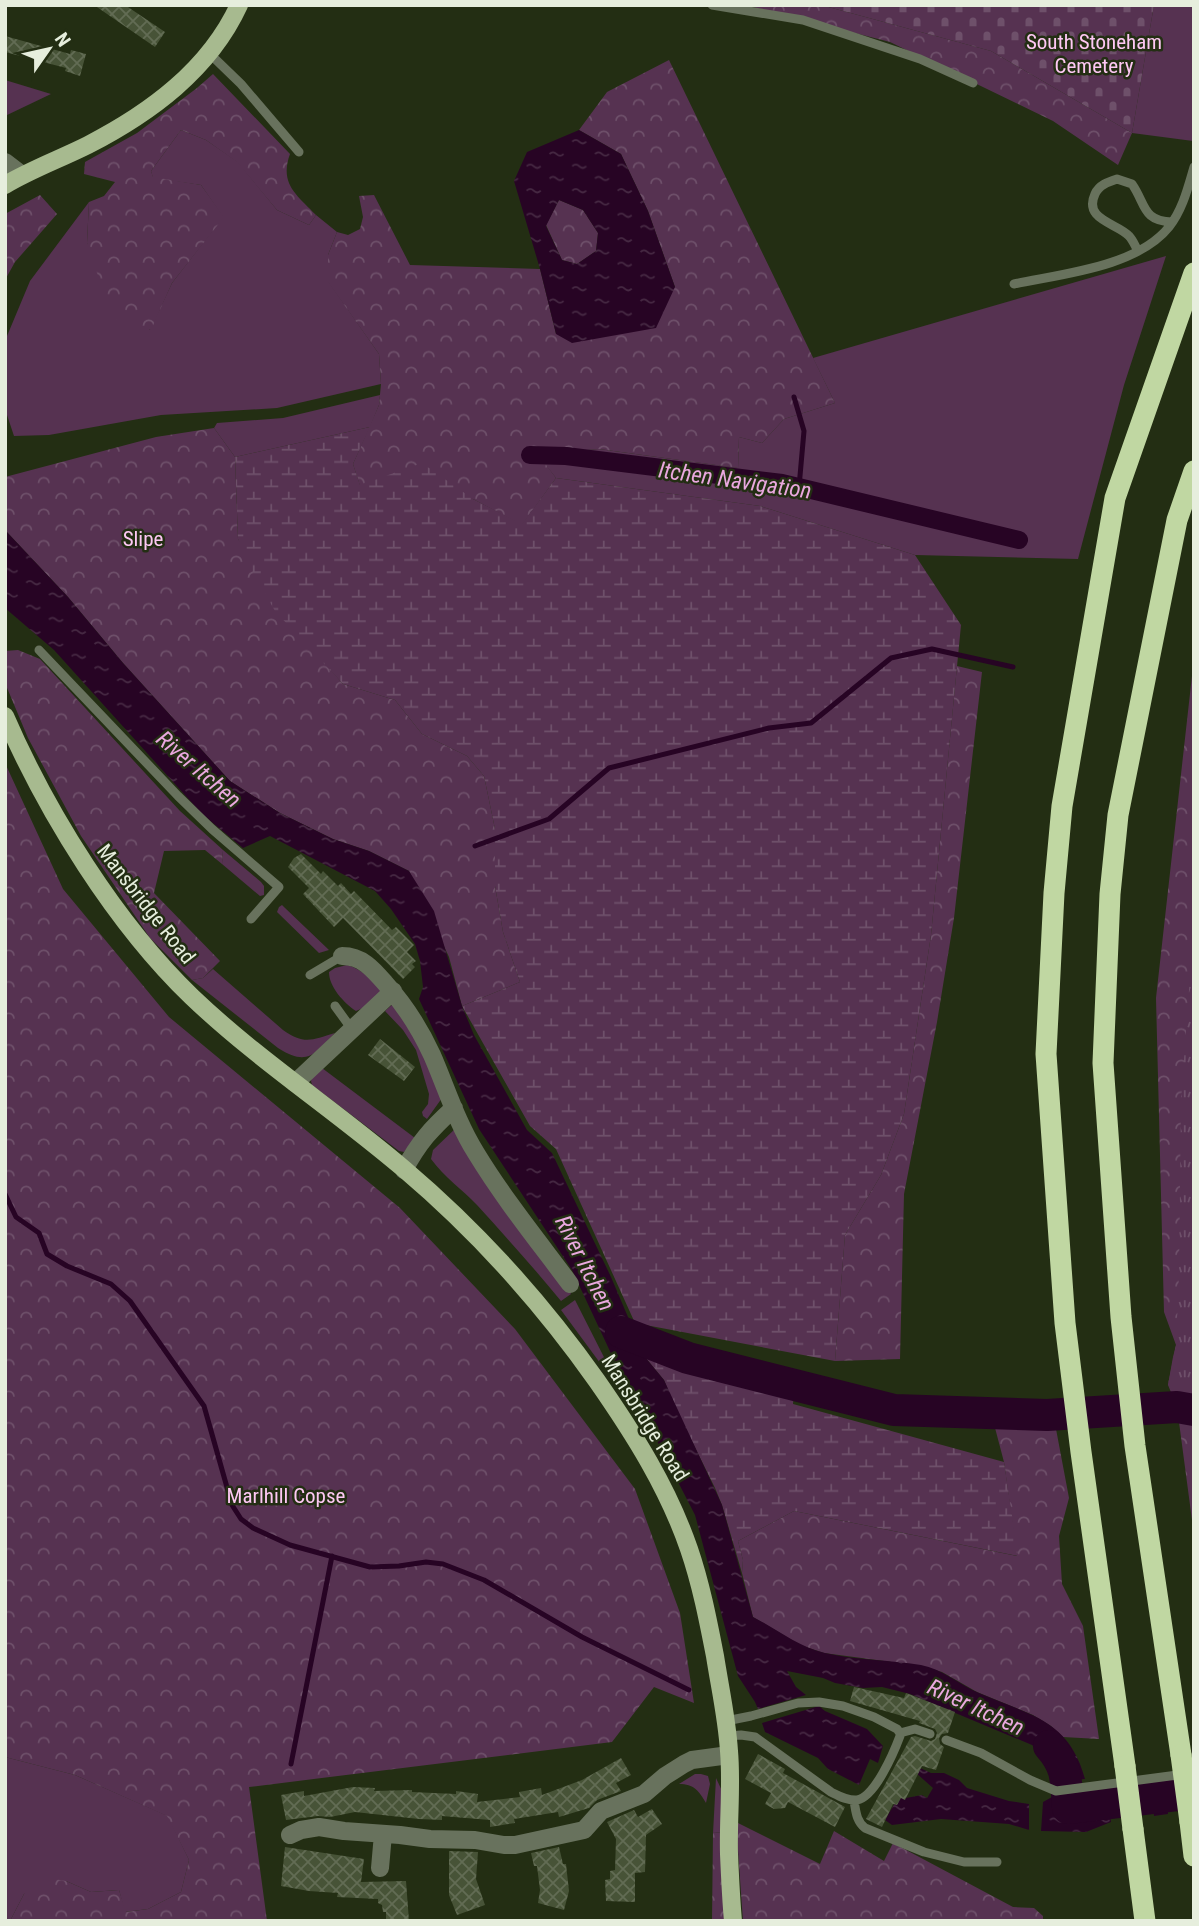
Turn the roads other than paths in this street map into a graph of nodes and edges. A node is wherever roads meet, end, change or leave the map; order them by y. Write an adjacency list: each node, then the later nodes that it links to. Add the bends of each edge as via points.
1 (239, 5): 3 (main road)
2 (712, 5): 4 (lane, via 803,20 920,59)
3 (210, 54): 5 (lane); 8 (main road, via 142,113 88,145)
4 (973, 83)
5 (299, 152)
6 (5, 162): 8 (street)
7 (1194, 167): 10 (lane)
8 (22, 175): 9 (main road)
9 (5, 185)
10 (1172, 222): 11 (lane); 11 (lane, via 1150,216 1132,184 1117,179 1100,186 1093,198 1094,211 1129,236)
11 (1138, 251): 13 (lane, via 1086,269)
12 (1194, 273): 40 (highway, bridge, via 1115,498 1062,806 1046,1054 1065,1323)
13 (1014, 284)
14 (1194, 471): 36 (highway, bridge, via 1177,520 1118,815 1103,1063 1135,1446)
15 (39, 650): 17 (lane, via 212,830 279,887)
16 (5, 716): 23 (main road, Mansbridge Road, via 71,843 152,956 233,1034)
17 (251, 919)
18 (342, 956): 19 (lane); 20 (street, via 361,960)
19 (310, 975)
20 (393, 991): 22 (street); 24 (street, via 431,1053)
21 (335, 1006): 22 (lane)
22 (351, 1028): 23 (street)
23 (295, 1083): 25 (main road, Mansbridge Road)
24 (454, 1108): 25 (street, via 430,1130); 26 (street, via 495,1182)
25 (404, 1170): 27 (main road, Mansbridge Road, via 522,1285 581,1360 649,1461 689,1549 710,1630)
26 (570, 1284)
27 (727, 1728): 28 (lane, via 751,1716 819,1702 874,1717); 31 (main road, Mansbridge Road); 33 (lane, via 755,1737 831,1791)
28 (900, 1733): 29 (lane, via 915,1729); 33 (lane, via 875,1785)
29 (930, 1734)
30 (946, 1740): 32 (lane, via 1050,1790)
31 (730, 1755): 34 (street, via 684,1764 644,1794 601,1811 580,1831 515,1845); 39 (main road, Mansbridge Road)
32 (1194, 1772)
33 (854, 1801): 37 (lane, via 860,1824 900,1843 964,1862)
34 (383, 1834): 35 (street, via 319,1827); 38 (street)
35 (290, 1835)
36 (1194, 1856)
37 (997, 1862)
38 (380, 1868)
39 (733, 1921)
40 (1145, 1921)

